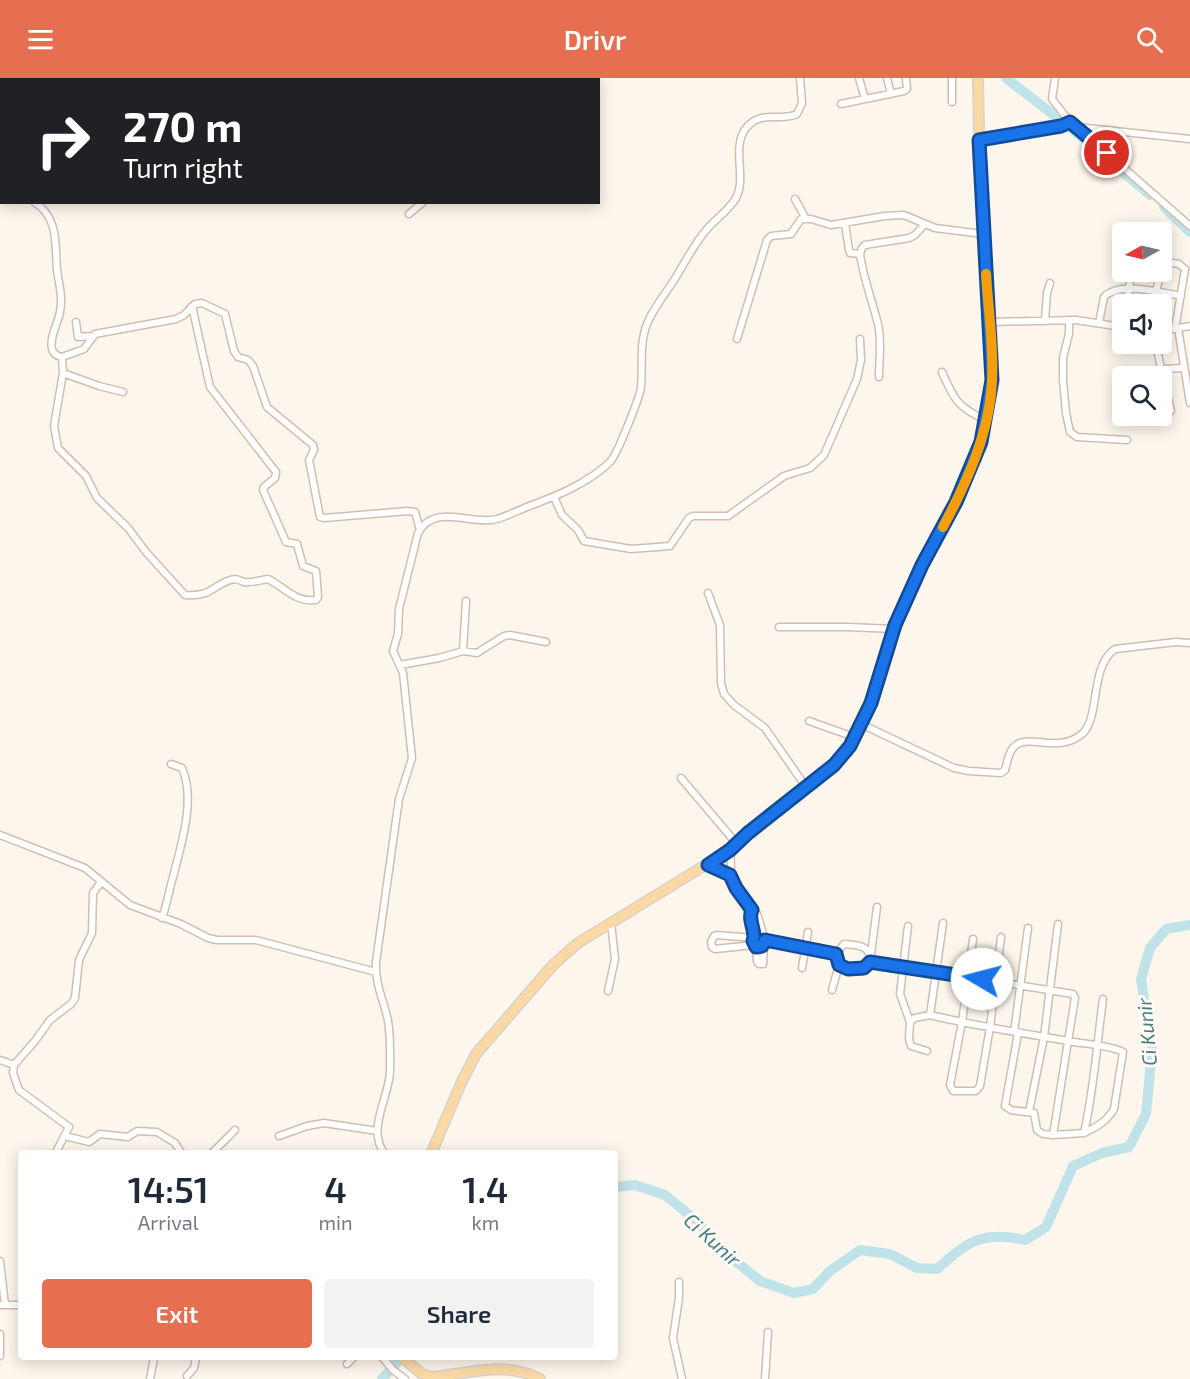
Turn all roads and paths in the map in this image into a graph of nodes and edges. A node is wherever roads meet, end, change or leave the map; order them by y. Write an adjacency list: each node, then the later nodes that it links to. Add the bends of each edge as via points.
1 (800, 78): 57 (street, via 802,103 797,114 766,116 744,130 738,155 740,187 736,198 707,229 648,322 643,340 641,389 613,459 574,488)
2 (860, 78): 9 (street)
3 (887, 78): 8 (street)
4 (906, 78): 8 (street, via 907,89)
5 (952, 78): 10 (street)
6 (978, 78): 15 (main road)
7 (1055, 78): 12 (street, via 1053,102)
8 (891, 94): 9 (street)
9 (865, 99): 11 (street)
10 (952, 102)
11 (841, 104)
12 (1066, 124): 13 (street); 15 (street)
13 (1077, 127): 14 (street); 23 (street)
14 (1190, 139)
15 (979, 140): 24 (main road)
16 (795, 199): 20 (street)
17 (37, 204): 47 (street, via 44,208 54,228 57,244 62,295 51,345 54,354)
18 (421, 204): 19 (street)
19 (409, 214)
20 (806, 219): 21 (street); 45 (street, via 801,219 791,234 767,240)
21 (845, 224): 22 (street, via 904,215); 25 (street, via 850,253)
22 (925, 224): 24 (street); 25 (street, via 909,238 866,245)
23 (1190, 226)
24 (983, 234): 38 (main road)
25 (860, 254): 52 (street, via 878,324)
26 (1172, 263): 33 (street, via 1183,266 1185,273)
27 (1129, 282): 30 (street)
28 (1158, 282): 31 (street)
29 (1050, 283): 35 (street)
30 (1128, 290): 31 (street); 32 (street); 39 (street, via 1106,295)
31 (1156, 291): 33 (street)
32 (1128, 294)
33 (1181, 296): 42 (street)
34 (192, 306): 44 (street, via 176,319); 51 (street, via 208,384 276,472 276,478 262,490 286,542 297,544 303,566 316,571 316,600 294,597 268,579 235,579 202,595 185,595 97,498 86,476 58,448 54,426); 58 (street, via 202,303 225,314 234,351 254,366 266,406 313,445 309,460 320,517 408,511 415,512)
35 (1045, 320): 36 (street); 38 (street)
36 (1069, 320): 39 (street); 56 (street, via 1063,380 1070,432 1077,437)
37 (76, 322): 44 (street, via 78,337)
38 (989, 322): 55 (main road, via 992,380)
39 (1099, 323): 40 (street)
40 (1112, 325)
41 (1190, 326): 42 (street)
42 (1177, 328): 43 (street); 49 (street)
43 (1172, 329)
44 (93, 336): 47 (street, via 84,350)
45 (737, 339)
46 (860, 339): 57 (street, via 857,379 825,453 810,468 786,474 733,513 689,518 670,546 632,549 584,541 562,515)
47 (62, 357): 51 (street)
48 (1172, 369): 49 (street)
49 (1184, 369): 54 (street)
50 (942, 372): 55 (street, via 964,410)
51 (63, 373): 53 (street)
52 (879, 377)
53 (123, 392)
54 (1190, 403)
55 (985, 420): 62 (main road, via 981,442 956,502)
56 (1127, 440)
57 (554, 497): 58 (street, via 494,520 449,516 428,521)
58 (420, 530): 66 (street, via 393,647)
59 (708, 593): 72 (street, via 720,625 724,694 765,728)
60 (466, 601): 65 (street)
61 (779, 627): 62 (street)
62 (894, 629): 68 (main road)
63 (546, 642): 65 (street, via 510,635 477,653)
64 (1190, 643): 68 (street, via 1115,649 1109,653 1083,733 1059,745 1019,743 1010,753 1005,770 998,774 954,768)
65 (463, 651): 66 (street)
66 (400, 665): 97 (street, via 412,758 399,799)
67 (809, 721): 69 (street)
68 (861, 724): 69 (main road)
69 (854, 737): 72 (main road, via 834,765)
70 (171, 764): 80 (street, via 182,768 187,806 183,840)
71 (681, 778): 74 (street)
72 (806, 786): 74 (main road)
73 (0, 835): 77 (street, via 85,868)
74 (733, 847): 75 (main road); 76 (street)
75 (708, 865): 76 (street); 81 (main road)
76 (730, 875): 79 (street)
77 (101, 882): 80 (street, via 130,905); 116 (street, via 93,892 92,933 79,960 75,998 50,1020)
78 (877, 907): 93 (street)
79 (752, 910): 89 (street, via 757,914); 90 (street)
80 (162, 918): 97 (street, via 212,939 256,940)
81 (611, 923): 104 (street, via 615,959); 128 (main road, via 578,943 553,965 476,1054)
82 (943, 923): 98 (street)
83 (1058, 924): 103 (street)
84 (908, 926): 95 (street)
85 (1028, 928): 101 (street)
86 (808, 932): 91 (street)
87 (1001, 937): 100 (street)
88 (973, 939): 99 (street)
89 (764, 940): 90 (street); 90 (street); 90 (street, via 763,964 757,961); 91 (street)
90 (755, 941): 90 (street, via 715,948 711,942 717,935)
91 (805, 948): 92 (street); 96 (street)
92 (836, 954): 93 (street, via 840,946 847,944 865,948); 94 (street)
93 (870, 958): 94 (street, via 864,968); 95 (street)
94 (839, 965): 102 (street)
95 (902, 966): 98 (street); 107 (street, via 900,999)
96 (802, 968)
97 (376, 972): 119 (street, via 388,1017 390,1073)
98 (935, 972): 99 (street); 106 (street)
99 (969, 977): 100 (street); 108 (street)
100 (995, 981): 101 (street); 109 (street)
101 (1020, 985): 103 (street); 110 (street)
102 (832, 990)
103 (1053, 990): 111 (street); 112 (street, via 1075,995)
104 (608, 991)
105 (1103, 999): 113 (street)
106 (930, 1015): 107 (street); 108 (street)
107 (910, 1022): 114 (street, via 911,1046)
108 (962, 1022): 109 (street); 109 (street, via 950,1088 953,1091 979,1088)
109 (990, 1027): 110 (street)
110 (1016, 1032): 111 (street); 117 (street, via 1005,1105 1011,1110)
111 (1044, 1037): 112 (street); 117 (street)
112 (1068, 1041): 113 (street); 121 (street)
113 (1096, 1046): 120 (street); 120 (street, via 1120,1050 1124,1055 1114,1109 1099,1126)
114 (927, 1051)
115 (0, 1060): 116 (street)
116 (14, 1065): 122 (street, via 18,1088 68,1126)
117 (1029, 1112): 121 (street, via 1034,1113 1040,1132)
118 (235, 1130): 126 (street)
119 (378, 1131): 123 (street, via 324,1123); 127 (street)
120 (1084, 1133): 121 (street)
121 (1053, 1135)
122 (64, 1136): 124 (street); 125 (street, via 89,1142 100,1134 128,1137 137,1131 157,1132)
123 (279, 1136)
124 (57, 1150)
125 (179, 1150)
126 (215, 1150)
127 (382, 1150)
128 (433, 1150)
129 (0, 1262): 131 (street)
130 (680, 1282): 146 (street, via 673,1338)
131 (3, 1305)
132 (768, 1332): 147 (street)
133 (0, 1334): 134 (street)
134 (0, 1356)
135 (154, 1360): 143 (street)
136 (196, 1360): 142 (street)
137 (351, 1360): 140 (street)
138 (385, 1360): 144 (street)
139 (406, 1360): 141 (main road, via 432,1377)
140 (347, 1364)
141 (471, 1375): 145 (main road, via 489,1368)
142 (187, 1376)
143 (150, 1379)
144 (405, 1379)
145 (540, 1379)
146 (682, 1379)
147 (765, 1379)

